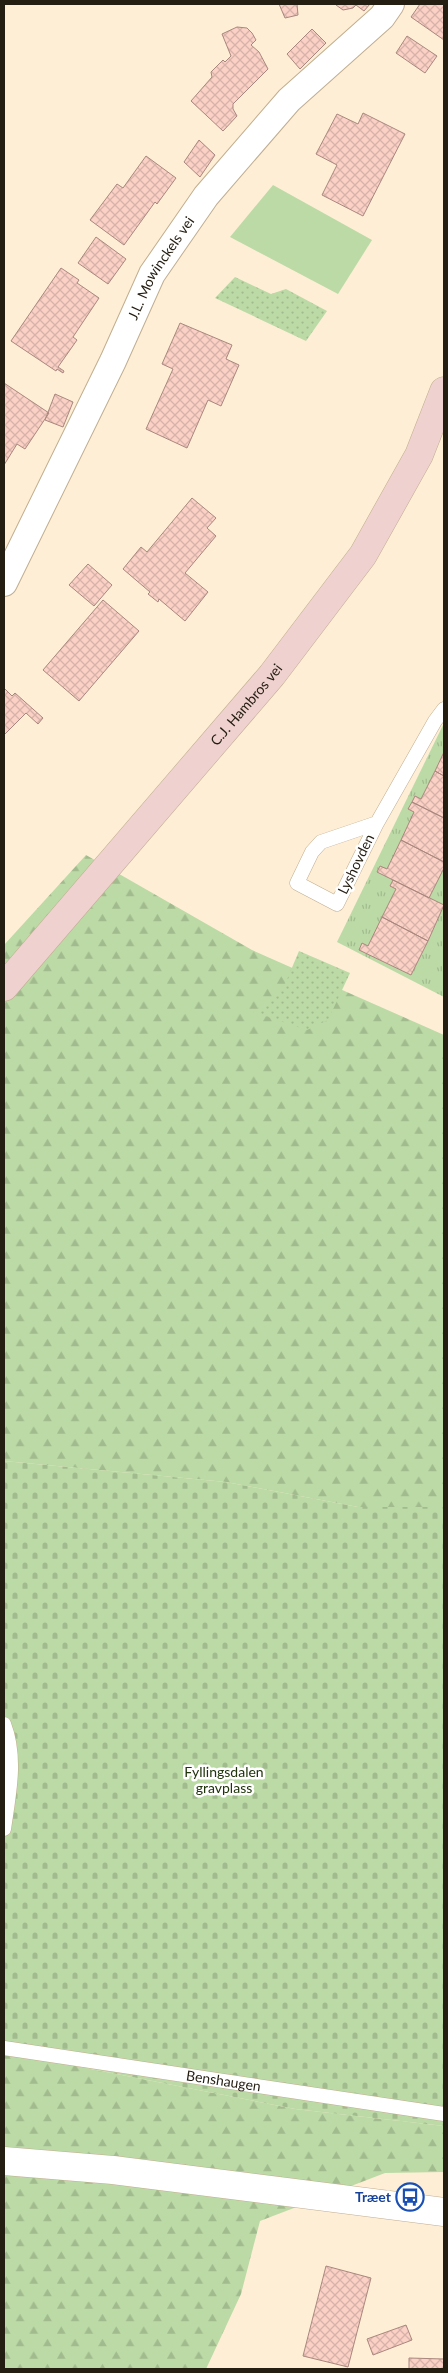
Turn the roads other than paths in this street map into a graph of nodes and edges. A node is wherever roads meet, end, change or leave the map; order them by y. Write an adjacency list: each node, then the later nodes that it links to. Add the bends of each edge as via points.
1 (391, 4): 3 (street, J.L. Mowinckels vei, via 382,18 289,100 206,196 152,274)
2 (444, 391): 6 (main road, C.J. Hambros vei, via 419,456 363,555 272,675)
3 (4, 583)
4 (444, 709): 5 (lane, Lyshovden)
5 (377, 823): 5 (lane, Lyshovden, via 337,904 297,883 312,852 321,842)
6 (4, 987)
7 (4, 1724): 8 (lane, via 12,1760)
8 (4, 1825)
9 (4, 2048): 10 (lane, Benshaugen)
10 (444, 2114)
11 (4, 2161): 12 (street, via 113,2170)
12 (444, 2212)

